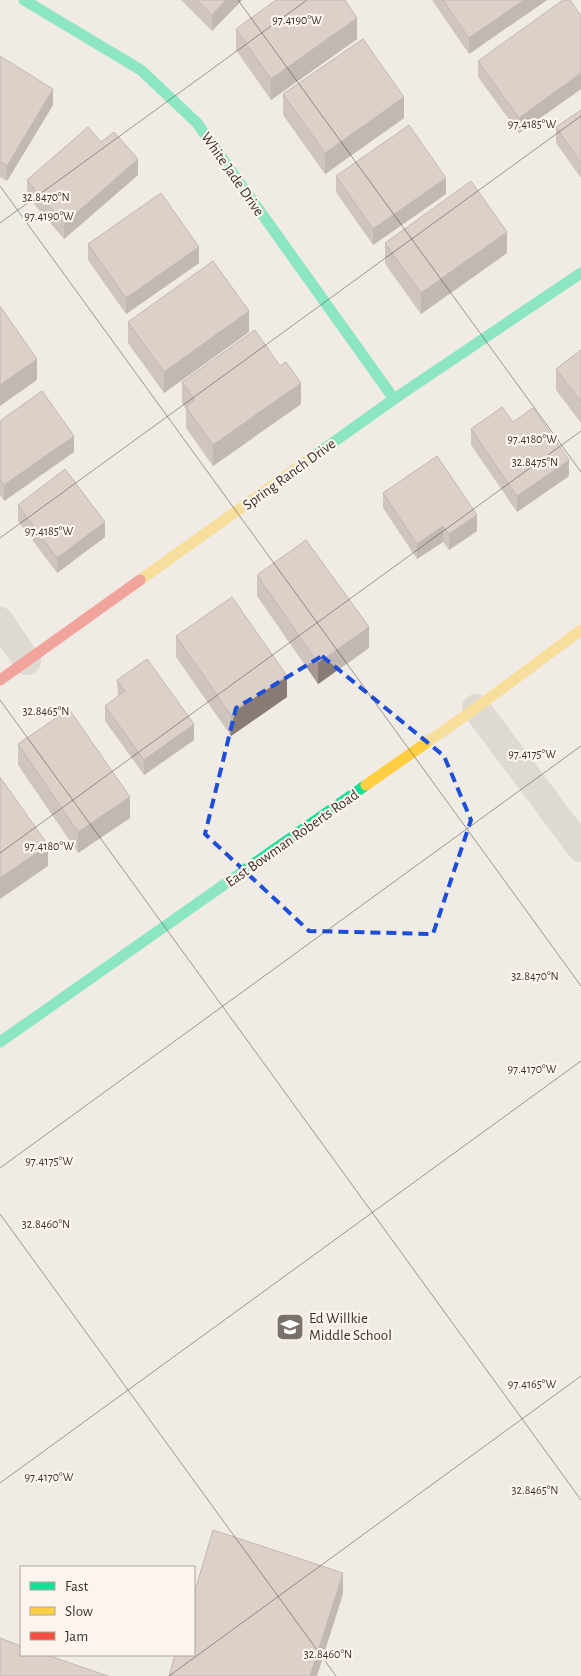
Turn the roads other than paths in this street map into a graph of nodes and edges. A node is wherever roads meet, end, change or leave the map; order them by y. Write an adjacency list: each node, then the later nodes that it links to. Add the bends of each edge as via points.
1 (24, 0): 3 (street, White Jade Drive, via 141,70 197,123)
2 (581, 272): 3 (street, Spring Ranch Drive)
3 (394, 399): 6 (street, Spring Ranch Drive)
4 (0, 621): 6 (street)
5 (581, 630): 8 (street, East Bowman Roberts Road)
6 (27, 661): 7 (street, Spring Ranch Drive)
7 (0, 680)
8 (476, 708): 9 (street); 10 (street, East Bowman Roberts Road)
9 (581, 848)
10 (0, 1042)

